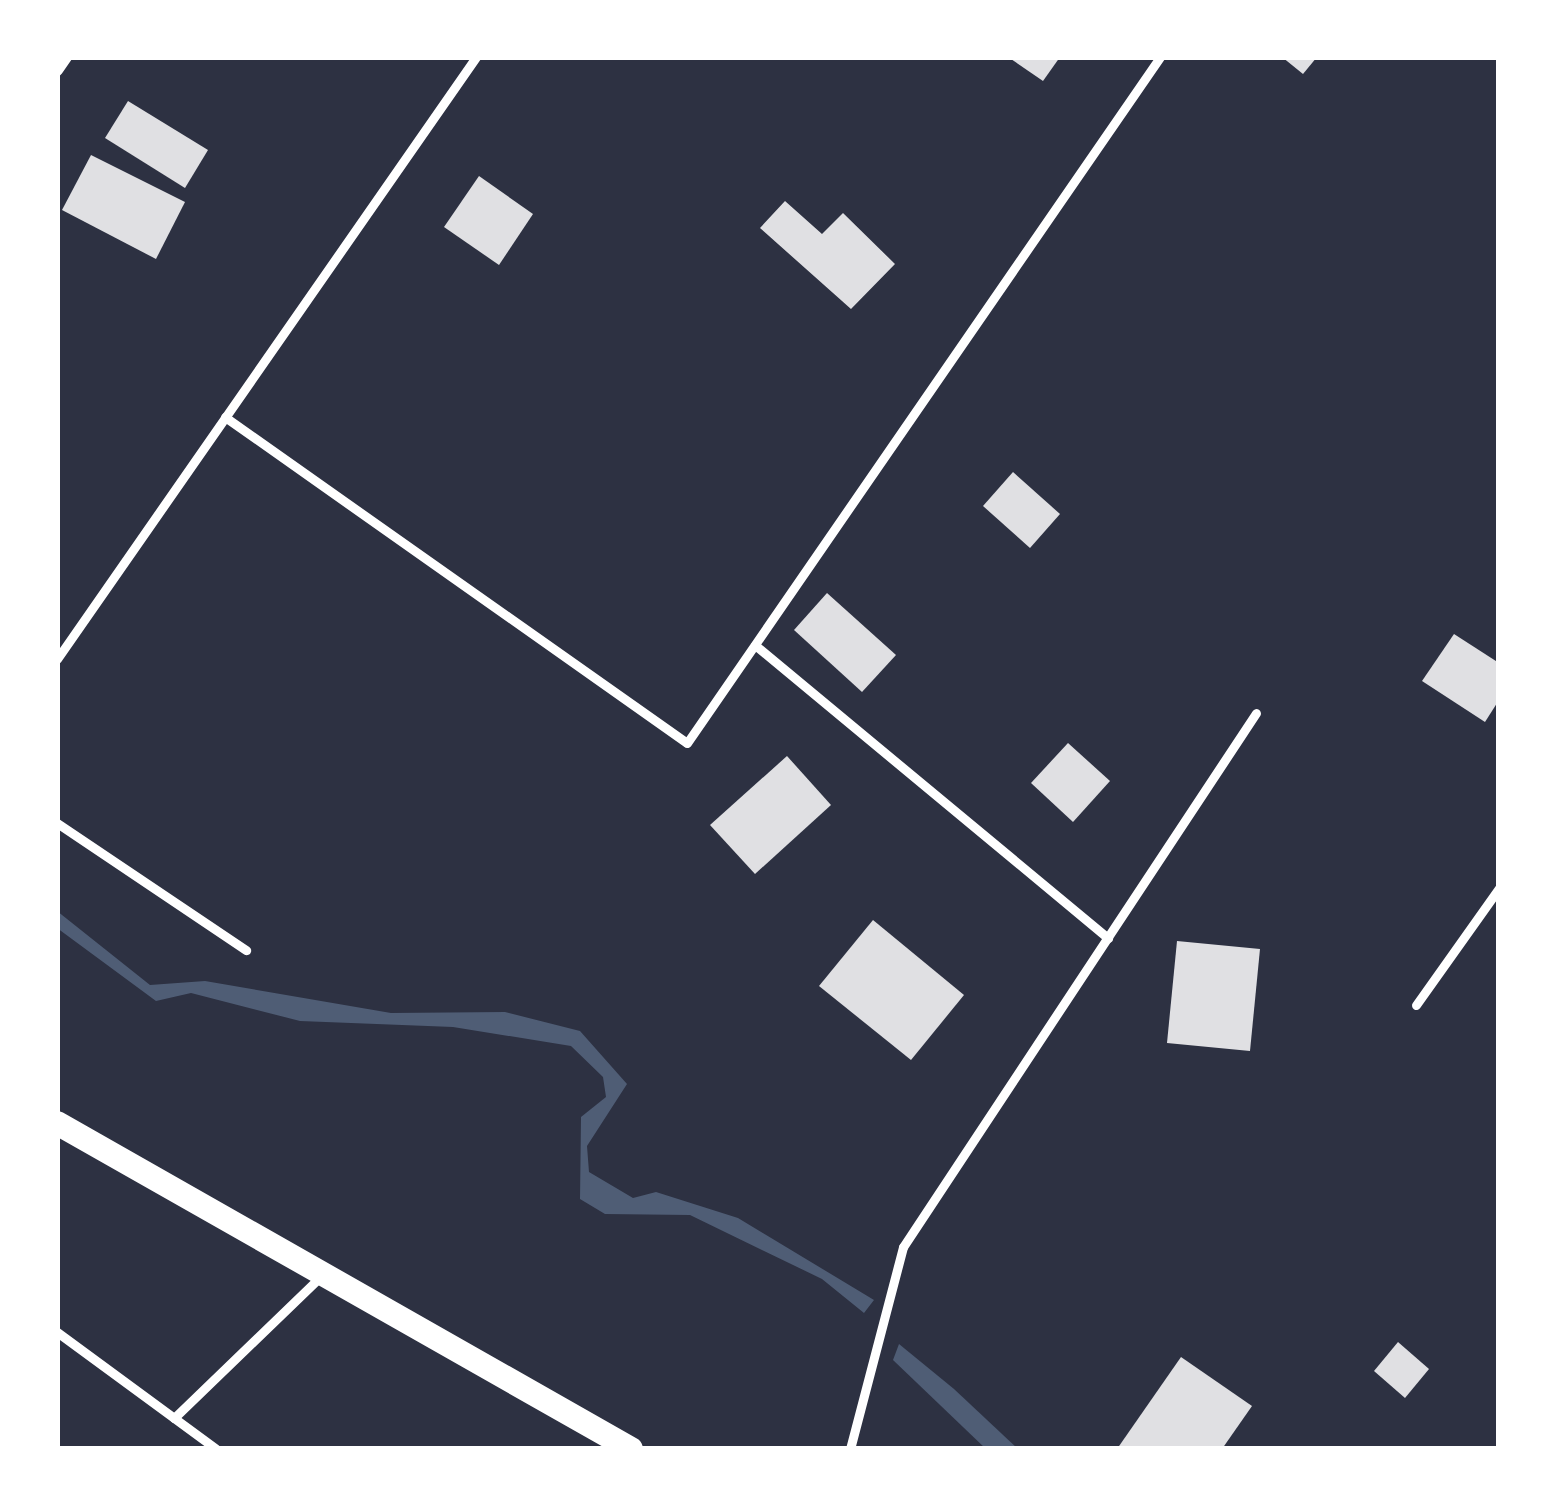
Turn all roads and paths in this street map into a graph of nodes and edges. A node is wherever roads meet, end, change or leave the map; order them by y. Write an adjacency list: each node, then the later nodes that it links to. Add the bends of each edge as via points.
1 (66, 57): 4 (street)
2 (476, 57): 5 (lane)
3 (1160, 57): 6 (lane)
4 (57, 70)
5 (225, 417): 6 (lane, via 687,743); 7 (lane)
6 (755, 645): 11 (lane)
7 (57, 659)
8 (1256, 713): 11 (lane)
9 (57, 823): 12 (lane)
10 (1499, 888): 13 (lane)
11 (1108, 938): 20 (lane, via 903,1247)
12 (246, 950)
13 (1416, 1005)
14 (57, 1123): 15 (main road)
15 (327, 1271): 17 (lane); 19 (main road)
16 (57, 1332): 17 (lane)
17 (174, 1418): 18 (lane)
18 (216, 1449)
19 (631, 1449)
20 (850, 1449)

